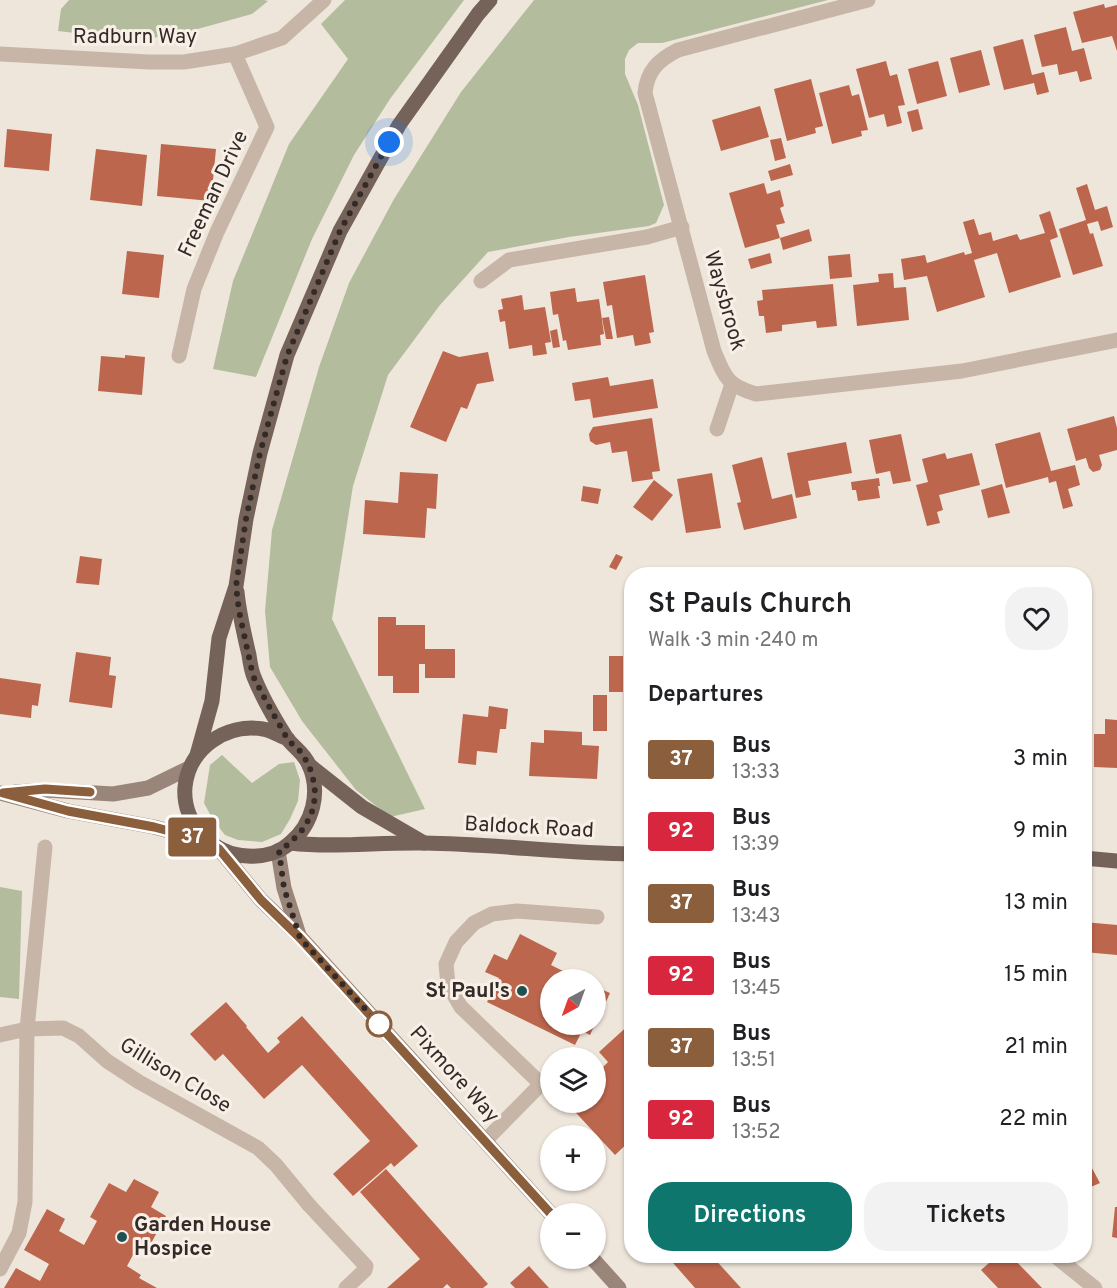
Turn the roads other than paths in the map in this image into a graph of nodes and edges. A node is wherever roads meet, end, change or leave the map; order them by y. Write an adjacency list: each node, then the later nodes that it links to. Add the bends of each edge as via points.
1 (324, 0): 5 (street, Radburn Way, via 282,38)
2 (490, 0): 12 (main road, via 399,125 335,241 287,356 255,475)
3 (868, 0): 6 (street, Waysbrook, via 678,50 658,63 646,82 645,93)
4 (0, 54): 5 (street, Radburn Way, via 184,62)
5 (235, 54): 9 (street, Freeman Drive, via 267,127 217,231 194,290)
6 (682, 226): 7 (street, via 647,237 509,261); 10 (street, Waysbrook, via 714,351)
7 (481, 281)
8 (1117, 340): 10 (street, Waysbrook, via 962,371 756,393)
9 (179, 356)
10 (732, 384): 11 (street)
11 (717, 429)
12 (236, 586): 13 (main road, via 253,676); 14 (main road, via 219,638 212,701)
13 (288, 740): 14 (main road, via 265,729 239,728 215,737); 15 (main road)
14 (193, 762): 16 (street, via 148,788 113,794 45,789); 18 (main road, via 185,788 187,807 195,825)
15 (309, 765): 17 (main road, Baldock Road, via 362,807); 20 (main road, via 315,786 314,807 305,827)
16 (1, 793): 18 (street, via 68,811 154,827)
17 (424, 843): 20 (main road, Baldock Road); 21 (main road, Baldock Road)
18 (213, 845): 20 (main road, via 238,856 259,856); 25 (street, Pixmore Way)
19 (45, 847): 26 (street)
20 (284, 847): 25 (street, Pixmore Way, via 284,888)
21 (624, 854)
22 (1092, 859): 23 (main road)
23 (1117, 861)
24 (597, 917): 28 (street, via 517,911 492,914 474,922 456,942 446,964 448,985 461,1007 541,1084)
25 (300, 938): 28 (street, Pixmore Way)
26 (27, 1029): 27 (street, Gillison Close); 31 (street, via 25,1202 19,1233); 33 (street, Gillison Close, via 63,1028 80,1036 107,1061 139,1082 258,1148 366,1266)
27 (0, 1035)
28 (485, 1141): 29 (street, Pixmore Way)
29 (541, 1203)
30 (1063, 1263): 35 (street)
31 (0, 1269)
32 (602, 1269): 34 (street)
33 (346, 1288)
34 (619, 1288)
35 (1095, 1288)

